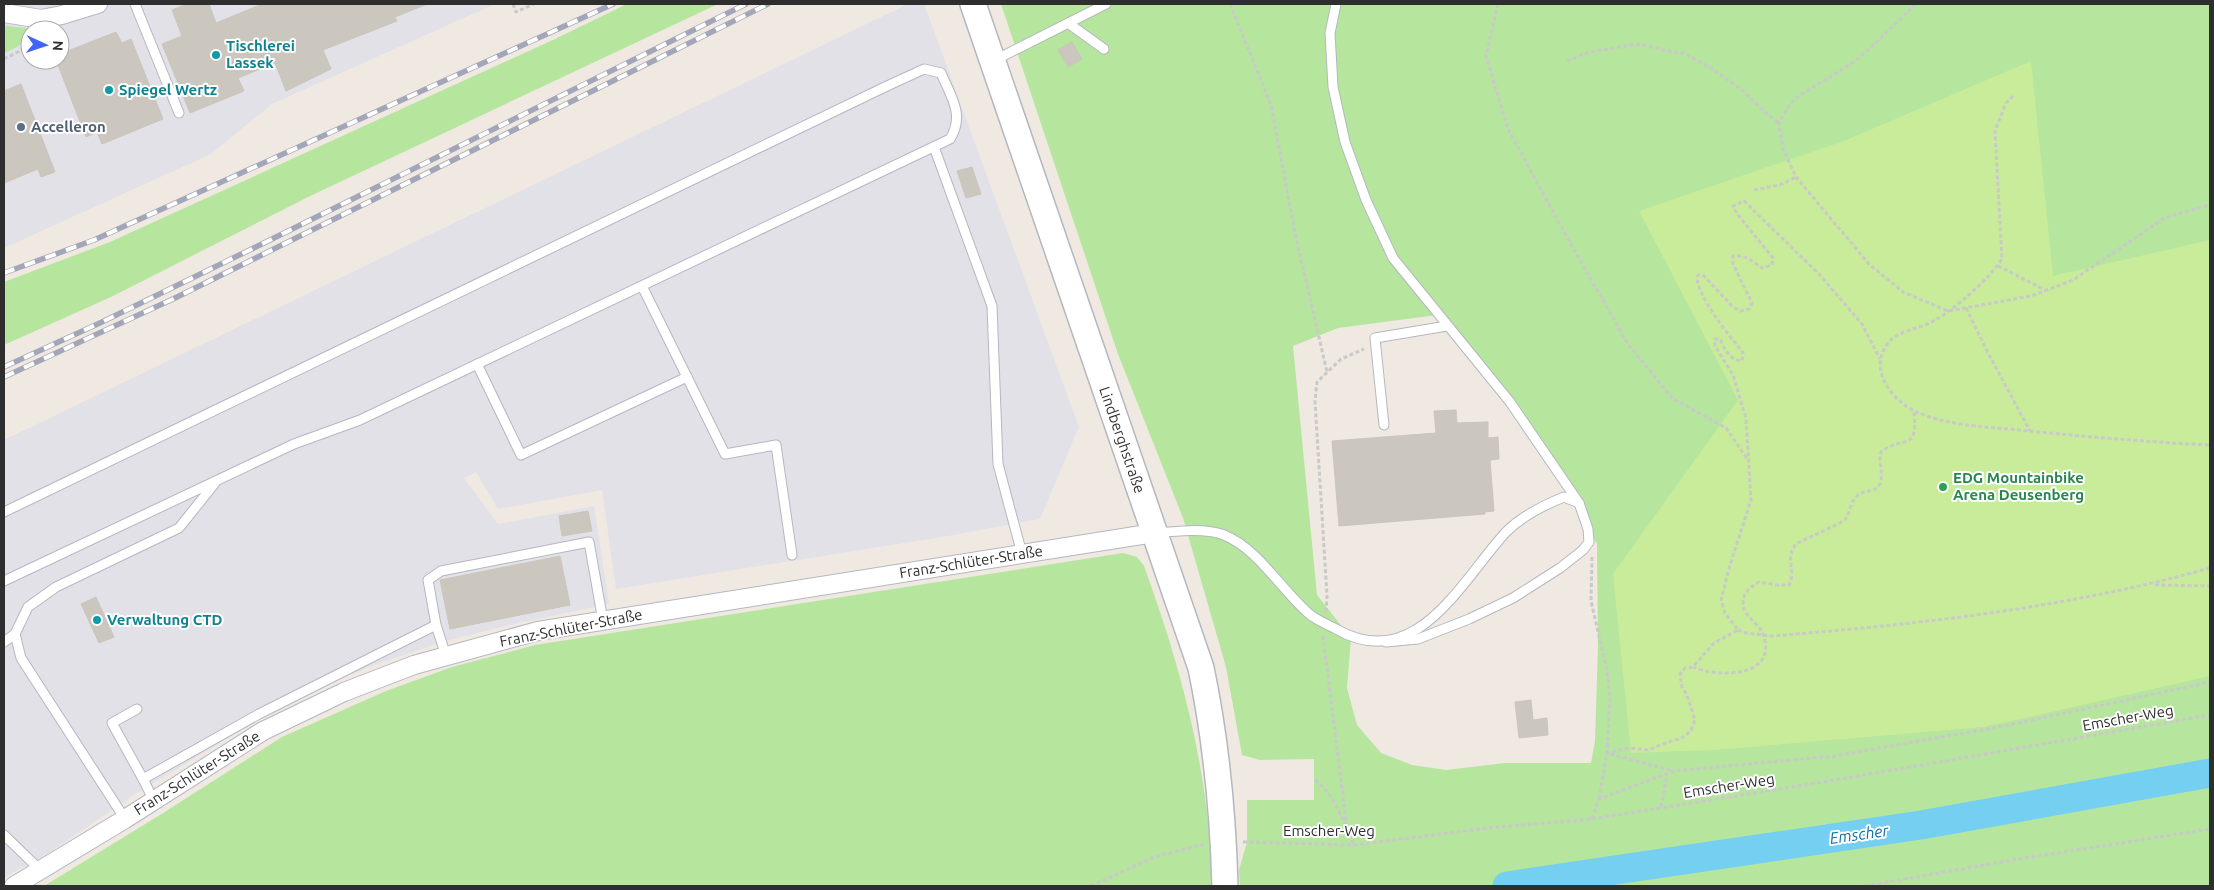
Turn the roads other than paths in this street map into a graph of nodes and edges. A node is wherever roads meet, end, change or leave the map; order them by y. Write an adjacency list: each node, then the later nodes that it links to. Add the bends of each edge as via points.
1 (98, 4): 6 (street, via 41,19)
2 (136, 4): 10 (lane)
3 (972, 4): 9 (main road, Lindberghstraße)
4 (1106, 4): 7 (lane)
5 (1336, 4): 13 (lane, via 1330,33 1333,87 1345,142 1366,200 1393,258)
6 (4, 13)
7 (1068, 23): 8 (lane); 9 (lane)
8 (1104, 49)
9 (992, 62): 20 (main road, Lindberghstraße)
10 (179, 113)
11 (934, 147): 12 (lane); 19 (lane, via 950,139 957,128 958,115 941,73 924,69); 21 (lane, via 992,306 998,464)
12 (642, 286): 14 (lane); 15 (lane)
13 (1447, 326): 16 (lane, via 1375,338); 18 (lane, via 1510,402)
14 (476, 364): 15 (lane, via 521,455); 17 (lane, via 360,420 294,444)
15 (687, 377): 22 (lane, via 725,454 776,445)
16 (1384, 425)
17 (216, 481): 23 (lane); 26 (lane, via 179,528 56,587 28,607)
18 (1579, 503): 28 (lane, via 1564,496 1507,531 1454,598 1417,630); 28 (lane, via 1589,542 1560,568 1513,598 1469,619 1418,639)
19 (4, 512)
20 (1154, 533): 21 (street, Franz-Schlüter-Straße); 28 (lane, via 1187,531 1224,535 1258,560 1308,614 1351,638); 36 (main road, Lindberghstraße, via 1201,668 1219,790)
21 (1022, 554): 24 (street, Franz-Schlüter-Straße)
22 (792, 555)
23 (4, 581)
24 (603, 621): 25 (lane, via 589,542 441,571 428,580); 29 (street, Franz-Schlüter-Straße, via 538,631)
25 (436, 625): 29 (lane); 31 (lane, via 258,714)
26 (15, 634): 27 (lane); 33 (lane, via 21,658)
27 (4, 642)
28 (1386, 642)
29 (446, 656): 32 (street, Franz-Schlüter-Straße, via 371,681 263,731)
30 (137, 709): 31 (lane, via 112,723)
31 (142, 779): 32 (lane)
32 (154, 801): 33 (street, Franz-Schlüter-Straße)
33 (125, 819): 35 (street, Franz-Schlüter-Straße)
34 (4, 835): 35 (lane, via 33,862)
35 (38, 873): 37 (street, Franz-Schlüter-Straße)
36 (1225, 879)
37 (14, 886)

